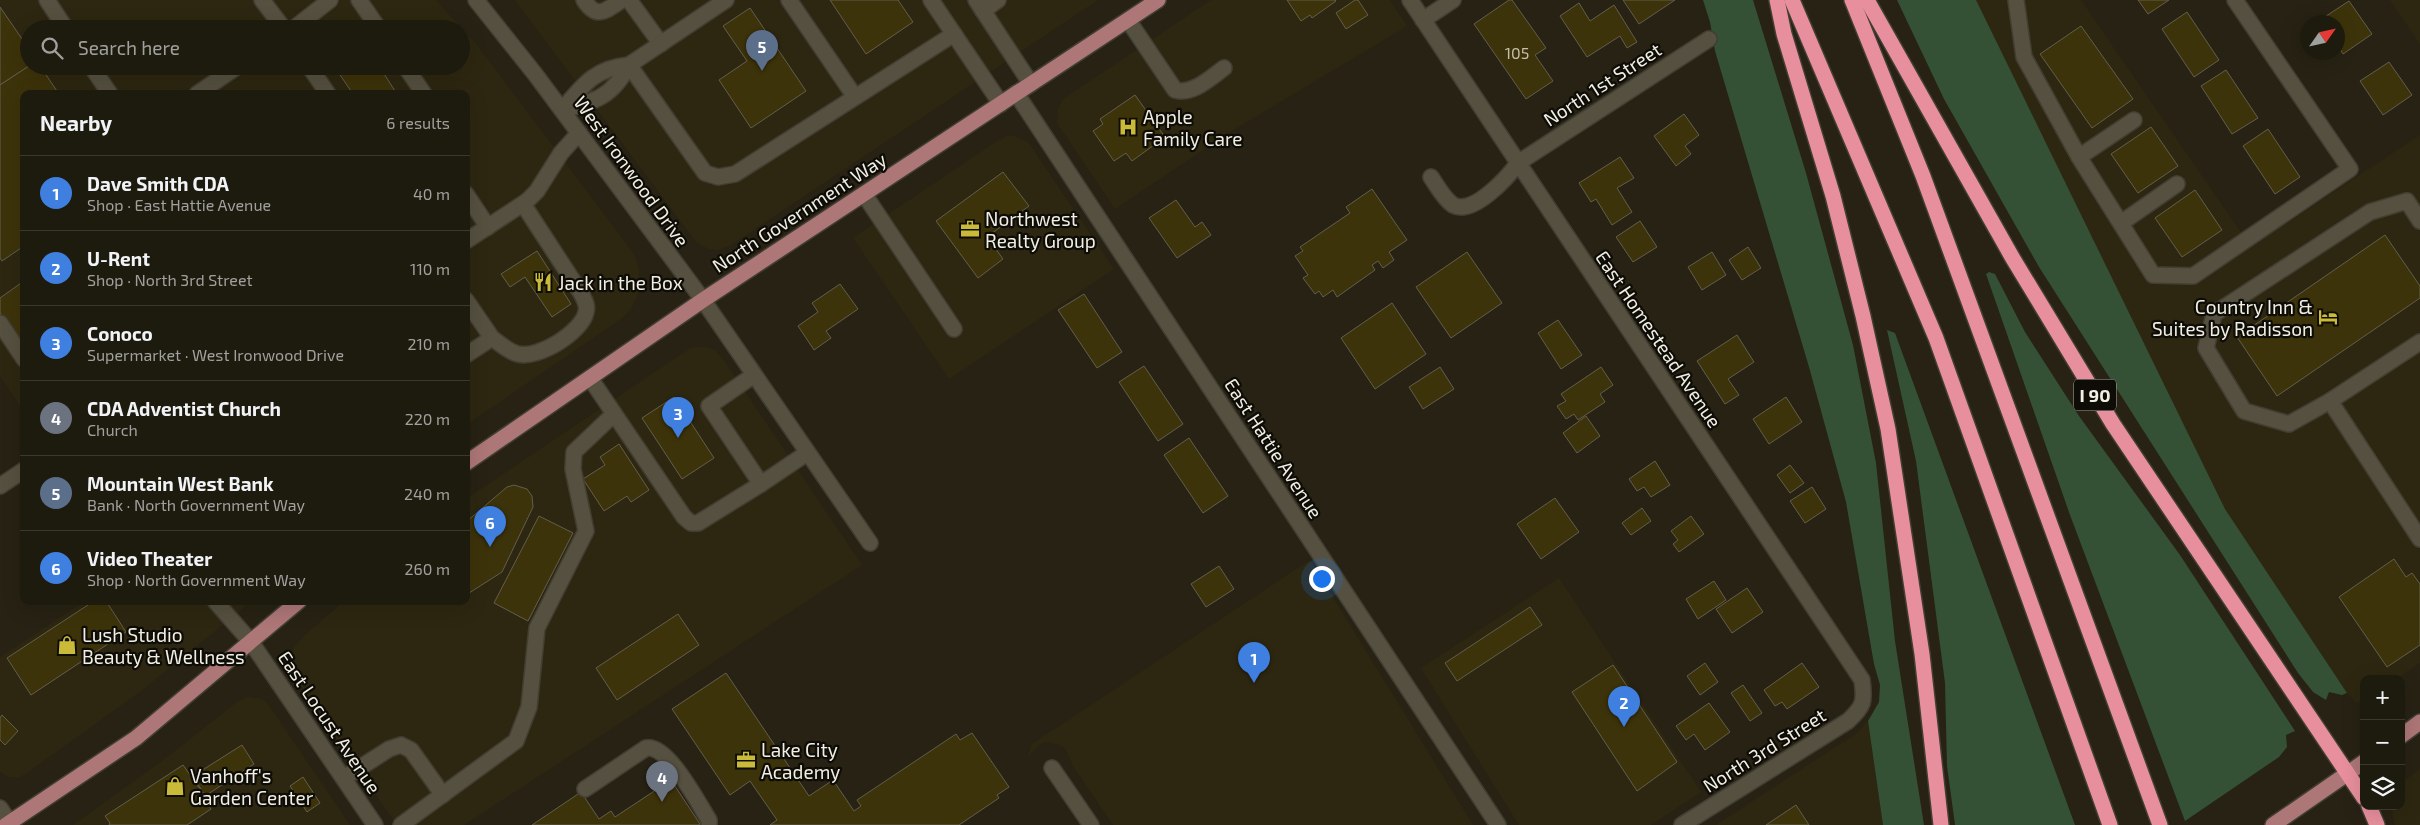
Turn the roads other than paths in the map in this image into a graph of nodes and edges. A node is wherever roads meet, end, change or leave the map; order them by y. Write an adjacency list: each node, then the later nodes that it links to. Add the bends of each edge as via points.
1 (47, 0): 23 (street)
2 (330, 0): 25 (street)
3 (359, 0): 26 (street)
4 (476, 0): 46 (street, West Ironwood Drive)
5 (584, 0): 6 (street, via 591,10 598,12)
6 (622, 0)
7 (629, 0): 31 (street)
8 (726, 0): 31 (street)
9 (789, 0): 44 (street)
10 (931, 0): 29 (street)
11 (998, 0): 22 (street)
12 (1158, 0): 27 (main road, North Government Way)
13 (1410, 0): 28 (street, East Homestead Avenue)
14 (1453, 0): 28 (street)
15 (1777, 0): 101 (highway, via 1784,34 1833,196 1888,429 1922,654)
16 (1792, 0): 102 (highway, via 1936,338)
17 (1852, 0): 103 (highway, via 1923,176)
18 (1866, 0): 87 (highway, I 90, via 2016,265 2113,424)
19 (2016, 0): 49 (street, via 2024,57)
20 (2235, 0): 57 (street, via 2350,169 2193,276 2153,275)
21 (264, 1): 24 (street)
22 (979, 5): 38 (street)
23 (60, 20)
24 (278, 20)
25 (304, 20)
26 (373, 20)
27 (1128, 20): 33 (street, via 1175,90 1190,91); 38 (main road, North Government Way)
28 (1423, 20): 50 (street, East Homestead Avenue)
29 (954, 34): 44 (street); 45 (street)
30 (1709, 39): 50 (street, North 1st Street)
31 (661, 44): 32 (street)
32 (629, 65): 44 (street, via 705,173 718,177 735,174); 46 (street, via 620,82 596,101)
33 (1224, 68)
34 (97, 75): 39 (street)
35 (225, 75): 40 (street)
36 (315, 75): 41 (street)
37 (411, 75): 42 (street)
38 (1031, 84): 43 (main road, North Government Way)
39 (107, 90)
40 (203, 90)
41 (325, 90)
42 (421, 90)
43 (1016, 93): 45 (main road, North Government Way); 99 (street, East Hattie Avenue)
44 (855, 97)
45 (1000, 104): 53 (main road, North Government Way)
46 (562, 110): 48 (street, West Ironwood Drive)
47 (2134, 120): 49 (street)
48 (579, 133): 55 (street, via 561,153 537,191); 60 (street, West Ironwood Drive)
49 (2080, 157): 57 (street)
50 (1518, 163): 51 (street, North 1st Street, via 1506,180 1464,207 1454,206 1446,199); 82 (street, East Homestead Avenue, via 1862,680)
51 (1432, 177)
52 (2177, 184): 57 (street)
53 (864, 194): 60 (main road, North Government Way); 63 (street)
54 (470, 200): 58 (street)
55 (523, 204): 58 (street); 64 (street, via 581,293 587,306 586,313 580,325 554,346 534,355 517,354)
56 (2420, 221): 70 (street, via 2407,201 2370,212 2214,314 2206,348 2244,411 2289,424)
57 (2121, 223)
58 (488, 226): 59 (street)
59 (470, 238)
60 (702, 300): 68 (street, West Ironwood Drive); 69 (main road, North Government Way)
61 (470, 306): 64 (street)
62 (0, 323): 67 (street)
63 (954, 329)
64 (492, 338): 66 (street)
65 (2420, 342): 70 (street)
66 (470, 352)
67 (20, 353)
68 (754, 375): 72 (street, West Ironwood Drive); 75 (street, via 709,406)
69 (590, 378): 71 (street); 73 (main road, North Government Way)
70 (2330, 401): 77 (street)
71 (614, 414): 75 (street, via 690,523 698,523); 91 (street, via 574,452 573,469 586,531 537,628 529,707 516,741)
72 (807, 453): 75 (street); 78 (street, West Ironwood Drive)
73 (470, 460)
74 (20, 473): 76 (street)
75 (761, 484)
76 (0, 486)
77 (2420, 539)
78 (870, 543)
79 (218, 605): 81 (street, East Locust Avenue)
80 (294, 605): 81 (main road)
81 (251, 642): 88 (street, East Locust Avenue); 94 (main road, via 136,738)
82 (1862, 704): 100 (street, North 3rd Street, via 1848,721)
83 (2420, 722): 84 (main road)
84 (2405, 733)
85 (2360, 765): 87 (main road)
86 (1052, 768): 98 (street)
87 (2347, 774): 90 (highway); 104 (main road)
88 (344, 778): 91 (street, via 388,749 401,745 411,750); 95 (street, East Locust Avenue)
89 (585, 789): 97 (street, via 646,748 655,749 670,759 709,820)
90 (2360, 792)
91 (443, 795): 96 (street)
92 (0, 808): 94 (street)
93 (2371, 810): 105 (highway)
94 (8, 824)
95 (376, 825)
96 (401, 825)
97 (709, 825)
98 (1091, 825)
99 (1498, 825)
100 (1682, 825)
101 (1941, 825)
102 (2110, 825)
103 (2160, 825)
104 (2273, 825)
105 (2377, 825)

